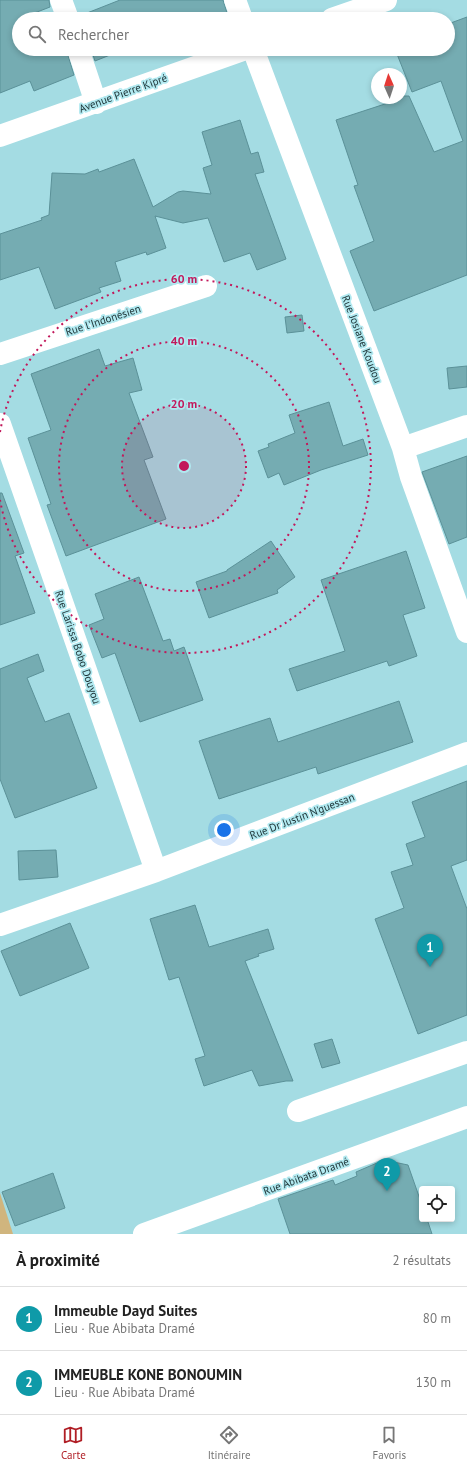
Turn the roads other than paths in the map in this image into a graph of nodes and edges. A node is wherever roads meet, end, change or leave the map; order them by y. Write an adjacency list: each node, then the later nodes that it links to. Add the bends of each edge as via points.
1 (61, 0): 4 (street)
2 (235, 0): 5 (street)
3 (386, 0): 6 (street)
4 (65, 12)
5 (239, 12)
6 (352, 12)
7 (80, 56): 10 (street)
8 (227, 56): 10 (street, Avenue Pierre Kipré)
9 (256, 56): 16 (street, Rue Josiane Koudou)
10 (96, 103): 11 (street, Avenue Pierre Kipré)
11 (0, 136)
12 (206, 286): 13 (street, Rue l'Indonésien)
13 (0, 354)
14 (0, 424): 19 (street, Rue Larissa Bobo Douyou)
15 (467, 426): 16 (street)
16 (403, 448): 17 (street, Rue Josiane Koudou)
17 (467, 632)
18 (467, 753): 19 (street, Rue Dr Justin N'guessan)
19 (156, 871): 20 (street, Rue Dr Justin N'guessan)
20 (0, 925)
21 (467, 1052): 22 (street)
22 (298, 1111)
23 (467, 1117): 24 (street, Rue Abibata Dramé)
24 (144, 1234)

